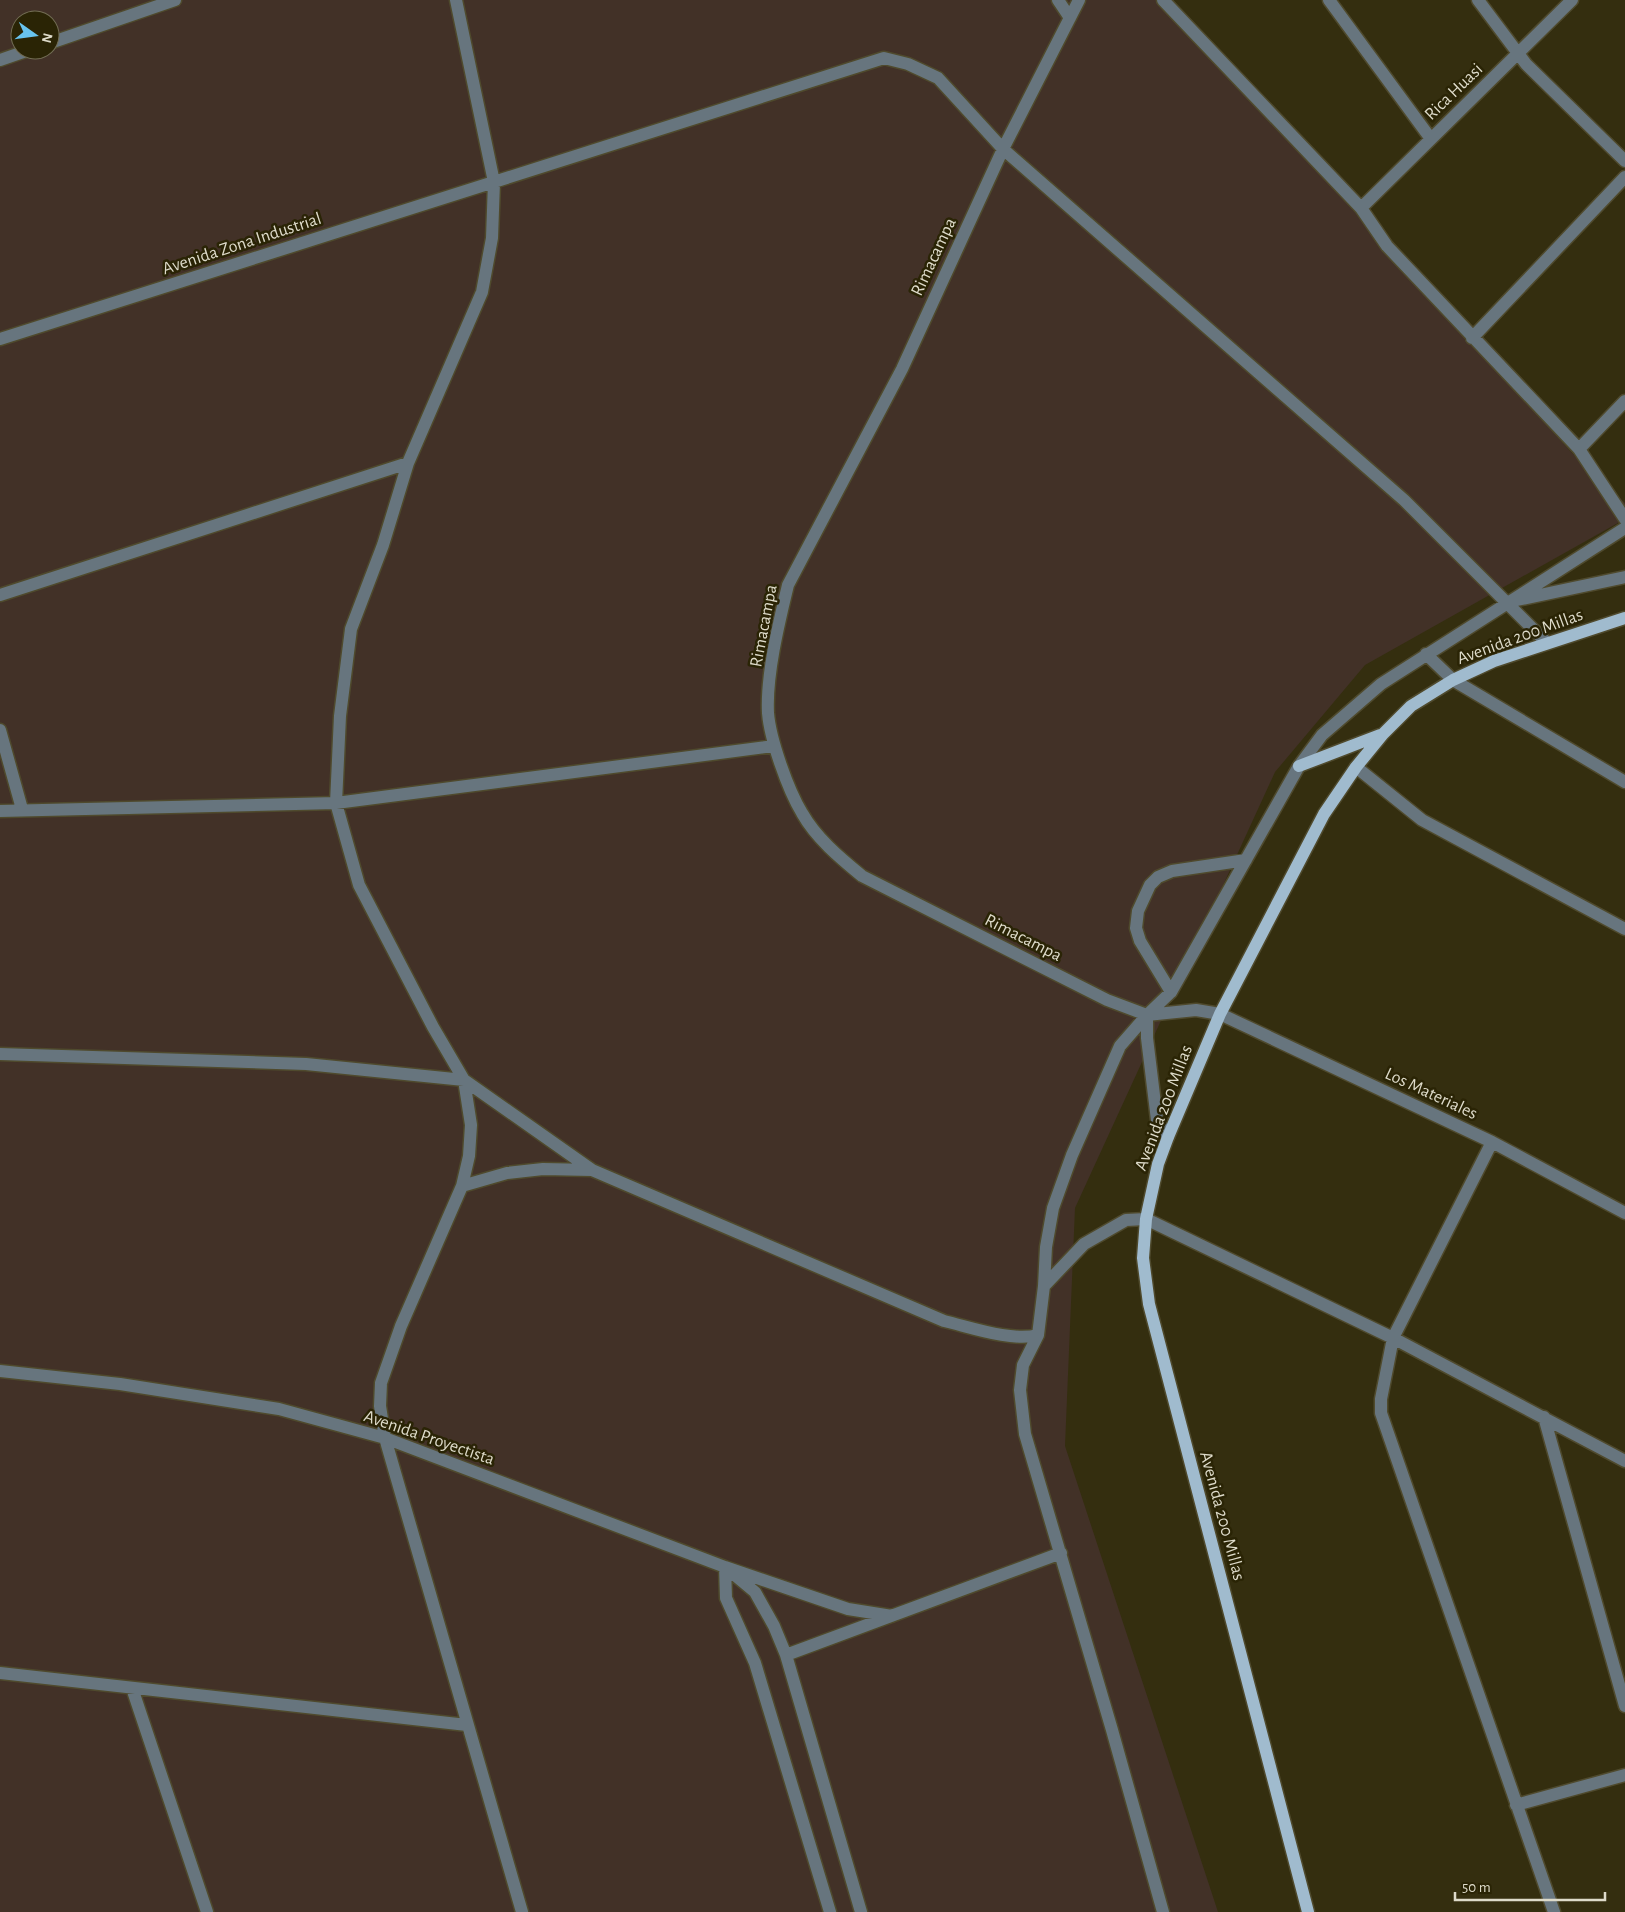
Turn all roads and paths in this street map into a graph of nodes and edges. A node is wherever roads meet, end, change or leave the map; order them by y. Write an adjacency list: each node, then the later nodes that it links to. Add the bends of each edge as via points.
1 (175, 0): 10 (street)
2 (456, 0): 16 (street)
3 (1058, 0): 9 (street)
4 (1079, 0): 9 (street, Rimacampa)
5 (1163, 0): 17 (street)
6 (1329, 0): 12 (street)
7 (1478, 0): 11 (street)
8 (1572, 0): 11 (street, Rica Huasi)
9 (1070, 18): 13 (street, Rimacampa)
10 (60, 40)
11 (1518, 54): 12 (street, Rica Huasi); 14 (street)
12 (1431, 139): 17 (street, Rica Huasi)
13 (1003, 149): 16 (street, Avenida Zona Industrial, via 938,78 908,64 884,58); 27 (street, Avenida Zona Industrial, via 1404,500); 34 (street, Rimacampa, via 902,369 788,585 771,675 768,712)
14 (1625, 161)
15 (1625, 177): 18 (street)
16 (494, 182): 19 (street, Avenida Zona Industrial); 22 (street, via 492,238 482,292)
17 (1361, 208): 18 (street, via 1388,246)
18 (1472, 338): 21 (street)
19 (0, 339)
20 (1625, 402): 21 (street)
21 (1579, 449): 23 (street)
22 (408, 462): 26 (street); 38 (street, via 383,545 351,629 340,716)
23 (1625, 519)
24 (1625, 528): 27 (street)
25 (1625, 576): 27 (street)
26 (0, 595)
27 (1508, 602): 29 (street, Avenida Zona Industrial); 30 (street)
28 (1625, 618): 29 (main road, Avenida 200 Millas)
29 (1547, 643): 31 (main road, Avenida 200 Millas, via 1494,661)
30 (1426, 654): 31 (street); 35 (street, via 1381,684 1322,735)
31 (1453, 680): 33 (main road, Avenida 200 Millas, via 1411,706); 37 (street)
32 (0, 730): 39 (street)
33 (1382, 734): 35 (main road); 36 (main road, Avenida 200 Millas)
34 (774, 746): 38 (street); 45 (street, Rimacampa, via 802,814 828,847 862,876 1107,1000)
35 (1299, 766): 41 (street)
36 (1356, 767): 42 (street, via 1422,820); 44 (main road, Avenida 200 Millas, via 1324,814)
37 (1625, 782)
38 (336, 803): 39 (street); 47 (street, via 359,885 432,1027)
39 (22, 809): 40 (street)
40 (0, 811)
41 (1246, 860): 43 (street); 43 (street, via 1172,871 1150,885 1138,911 1136,928 1140,941)
42 (1625, 929)
43 (1171, 992): 45 (street)
44 (1220, 1014): 45 (street, Rimacampa, via 1196,1010); 48 (main road, Avenida 200 Millas); 49 (street, Los Materiales)
45 (1147, 1015): 48 (street, via 1157,1120); 54 (street, via 1120,1046 1072,1155 1053,1208)
46 (0, 1054): 47 (street, via 306,1064)
47 (464, 1080): 50 (street); 51 (street, via 471,1125 469,1156)
48 (1168, 1138): 53 (main road, Avenida 200 Millas, via 1158,1164)
49 (1492, 1142): 52 (street, Los Materiales); 56 (street)
50 (592, 1170): 51 (street, via 543,1169 507,1173); 55 (street, via 944,1321 1028,1338)
51 (462, 1186): 59 (street, via 401,1326 381,1383 380,1406)
52 (1625, 1213)
53 (1146, 1218): 54 (street, via 1126,1220 1084,1244); 56 (street); 76 (main road, Avenida 200 Millas, via 1143,1258 1149,1304)
54 (1044, 1286): 55 (street)
55 (1038, 1335): 61 (street, via 1023,1365 1020,1390 1025,1434)
56 (1393, 1338): 58 (street); 70 (street, via 1381,1413)
57 (0, 1371): 59 (street, Avenida Proyectista, via 120,1384 279,1410)
58 (1544, 1417): 60 (street); 67 (street)
59 (385, 1438): 62 (street, Avenida Proyectista); 68 (street)
60 (1625, 1460)
61 (1061, 1553): 63 (street); 75 (street)
62 (725, 1567): 63 (street, via 848,1609); 64 (street, Avenida Proyectista, via 755,1592); 73 (street, via 726,1598 755,1663)
63 (892, 1616): 64 (street)
64 (786, 1655): 74 (street, Avenida Proyectista)
65 (0, 1673): 66 (street)
66 (132, 1688): 68 (street); 71 (street)
67 (1625, 1706)
68 (467, 1725): 72 (street)
69 (1625, 1775): 70 (street)
70 (1516, 1806): 77 (street)
71 (207, 1912)
72 (522, 1912)
73 (830, 1912)
74 (861, 1912)
75 (1163, 1912)
76 (1308, 1912)
77 (1554, 1912)

